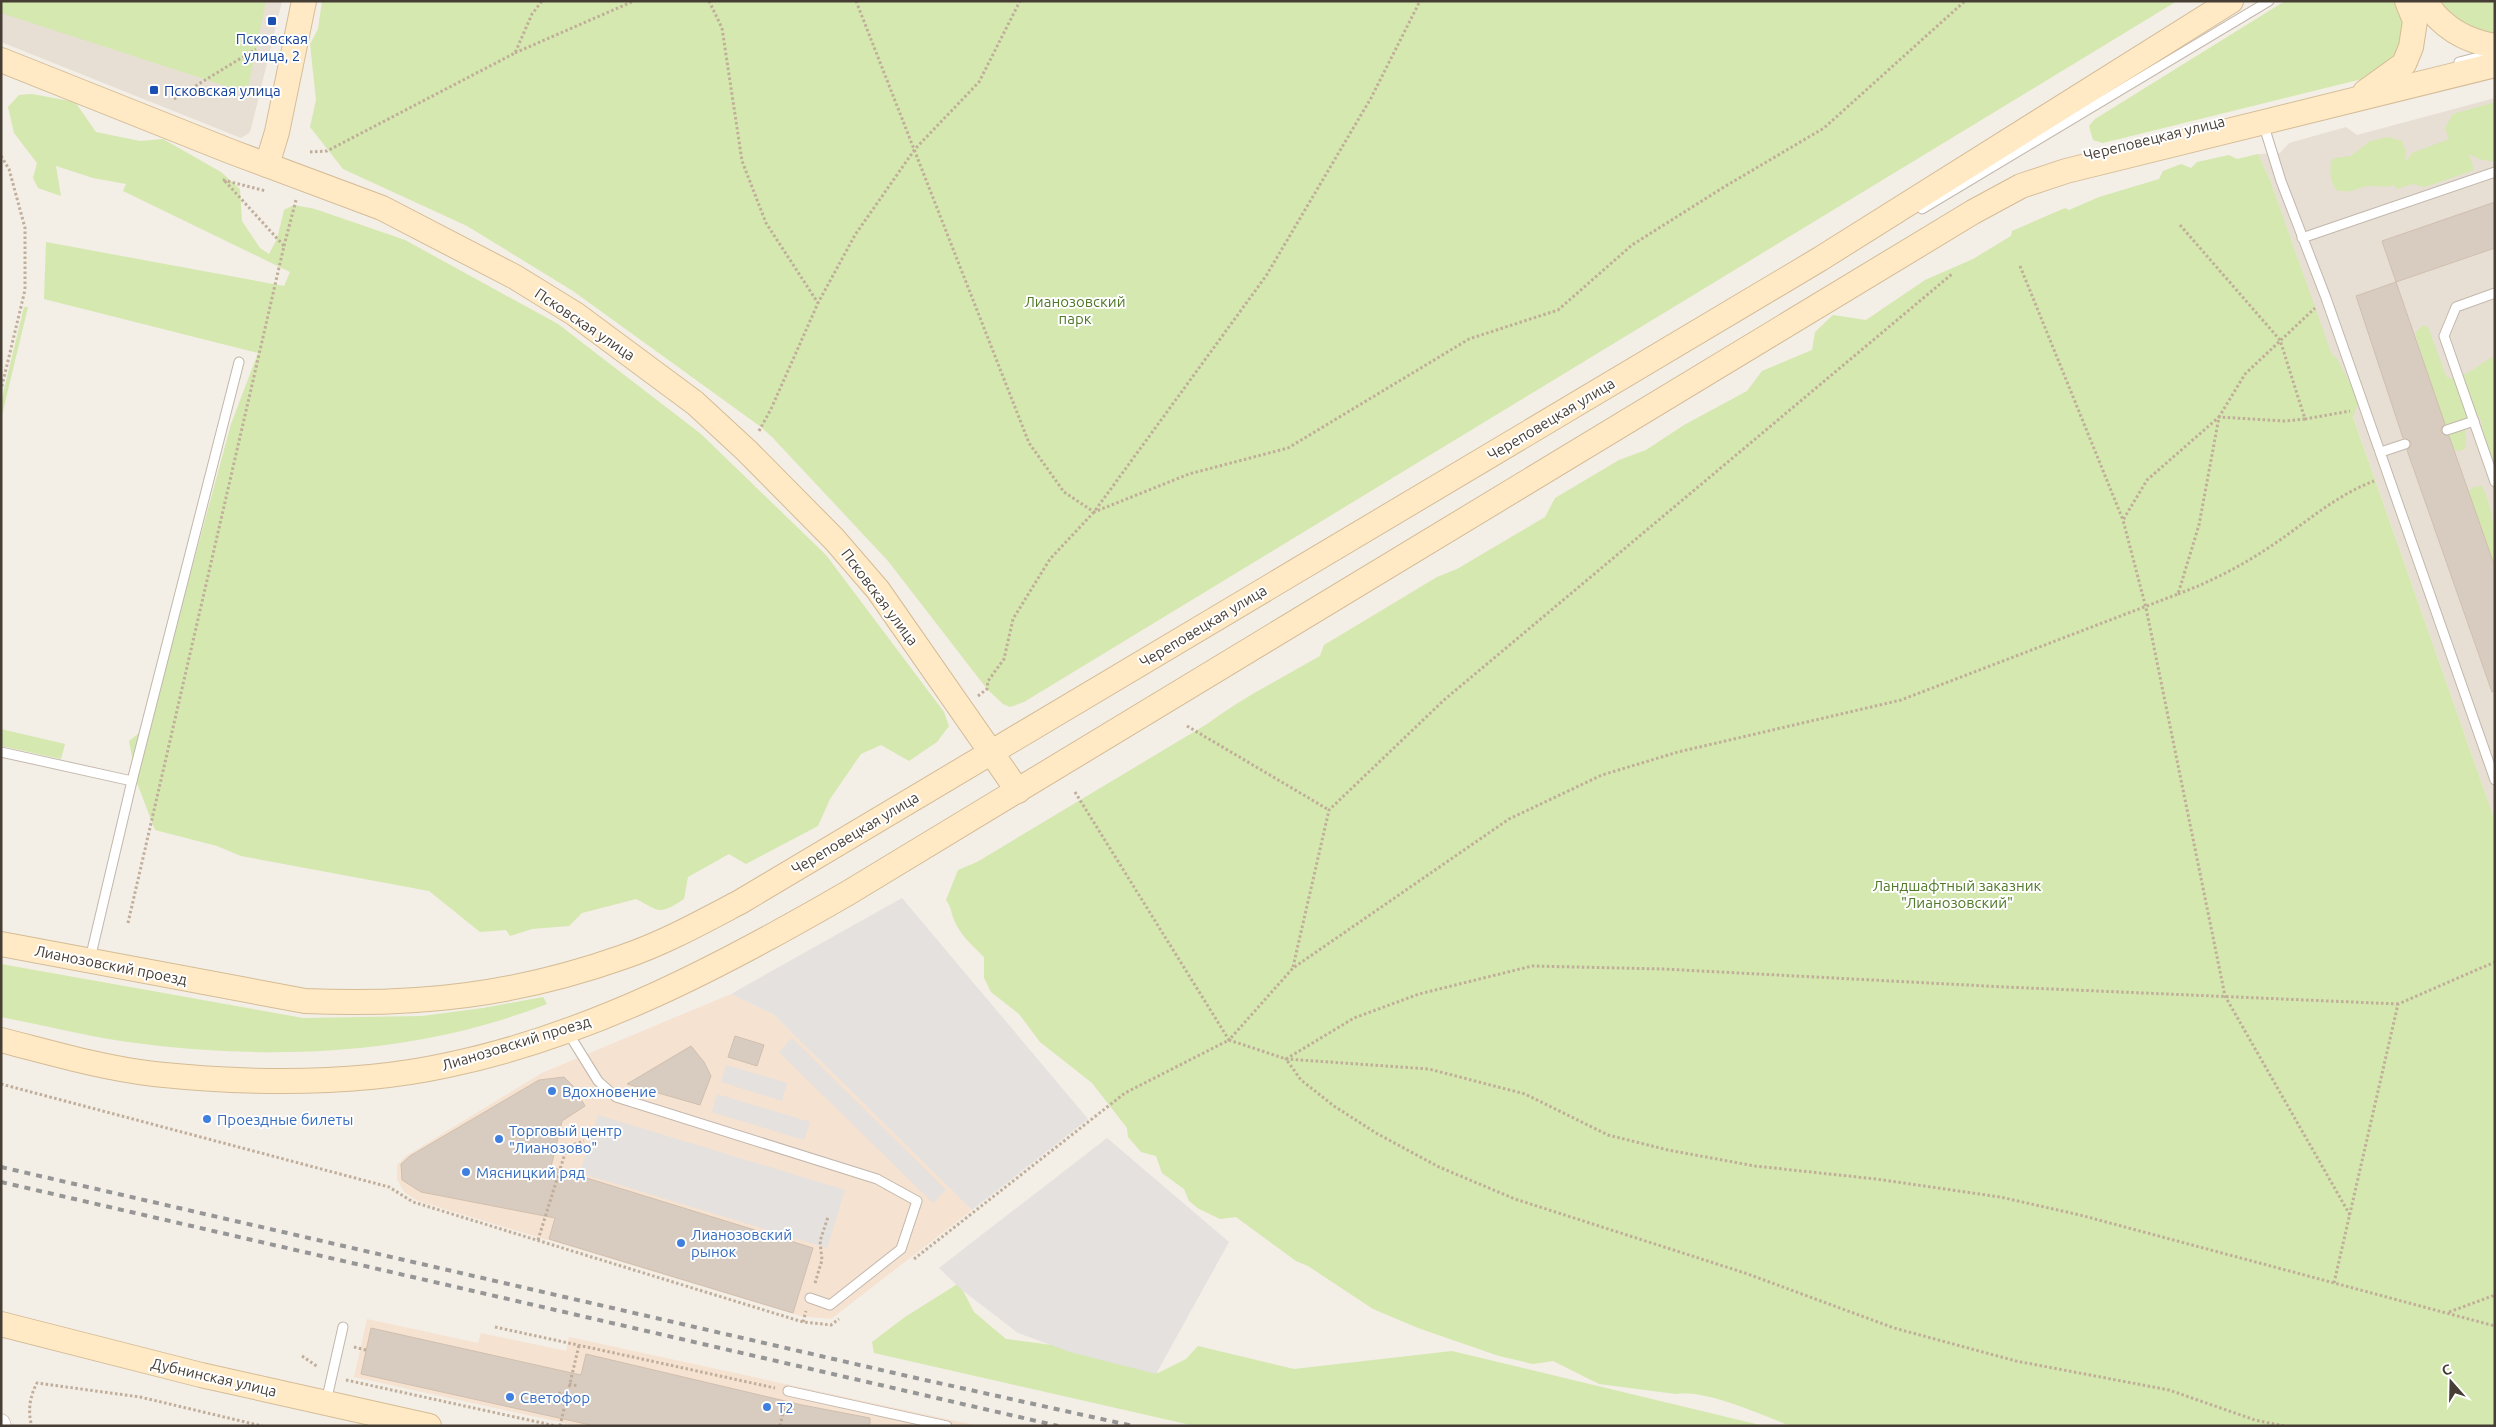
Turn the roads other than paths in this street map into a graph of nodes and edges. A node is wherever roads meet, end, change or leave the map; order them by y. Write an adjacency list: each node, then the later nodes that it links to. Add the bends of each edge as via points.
1 (304, 1): 13 (main road)
2 (2231, 1): 19 (main road, Череповецкая улица)
3 (2269, 1): 16 (lane)
4 (2407, 1): 11 (main road, via 2415,20 2411,47 2404,64 2391,79)
5 (2426, 1): 6 (main road, via 2444,24 2465,38)
6 (2495, 46)
7 (2495, 53): 10 (lane)
8 (1, 60): 13 (main road, Псковская улица)
9 (2495, 64): 11 (main road, Череповецкая улица)
10 (2448, 65)
11 (2350, 96): 12 (main road, Череповецкая улица)
12 (2263, 123): 18 (lane); 20 (main road, Череповецкая улица, via 2066,171 2021,186)
13 (267, 164): 29 (main road, Псковская улица, via 382,208 515,277 575,314 695,403 834,539 878,590)
14 (2035, 171): 20 (lane, Череповецкая улица, via 2009,181 1888,252)
15 (2495, 172): 18 (lane)
16 (1916, 212)
17 (1874, 238): 19 (lane, Череповецкая улица)
18 (2302, 238): 26 (lane)
19 (1820, 259): 29 (main road, Череповецкая улица)
20 (1844, 290): 32 (main road, Череповецкая улица)
21 (2495, 293): 23 (lane, via 2456,307 2444,336)
22 (239, 362): 31 (lane)
23 (2474, 421): 24 (lane); 27 (lane)
24 (2447, 430)
25 (2405, 444): 26 (lane)
26 (2381, 452): 30 (lane)
27 (2495, 482)
28 (1, 752): 31 (lane)
29 (992, 752): 32 (main road, Псковская улица); 35 (main road, Череповецкая улица, via 740,902 625,957)
30 (2495, 780)
31 (132, 781): 34 (lane)
32 (1018, 791): 36 (main road, Череповецкая улица, via 761,943 685,982)
33 (1, 944): 34 (main road, Лианозовский проезд)
34 (90, 959): 35 (main road, Лианозовский проезд, via 304,1001 354,1003 428,1001 467,996)
35 (576, 972)
36 (614, 1013): 37 (main road, Лианозовский проезд)
37 (567, 1030): 38 (main road, Лианозовский проезд, via 448,1066 394,1074 310,1080 238,1081 153,1074 109,1067); 39 (lane, via 598,1082 616,1097 876,1179 917,1201 902,1249 830,1304)
38 (1, 1040)
39 (810, 1298)
40 (2, 1327): 43 (main road, Дубнинская улица)
41 (343, 1327): 43 (lane)
42 (788, 1391): 45 (lane)
43 (326, 1403): 44 (main road, Дубнинская улица)
44 (428, 1426)
45 (947, 1426)

